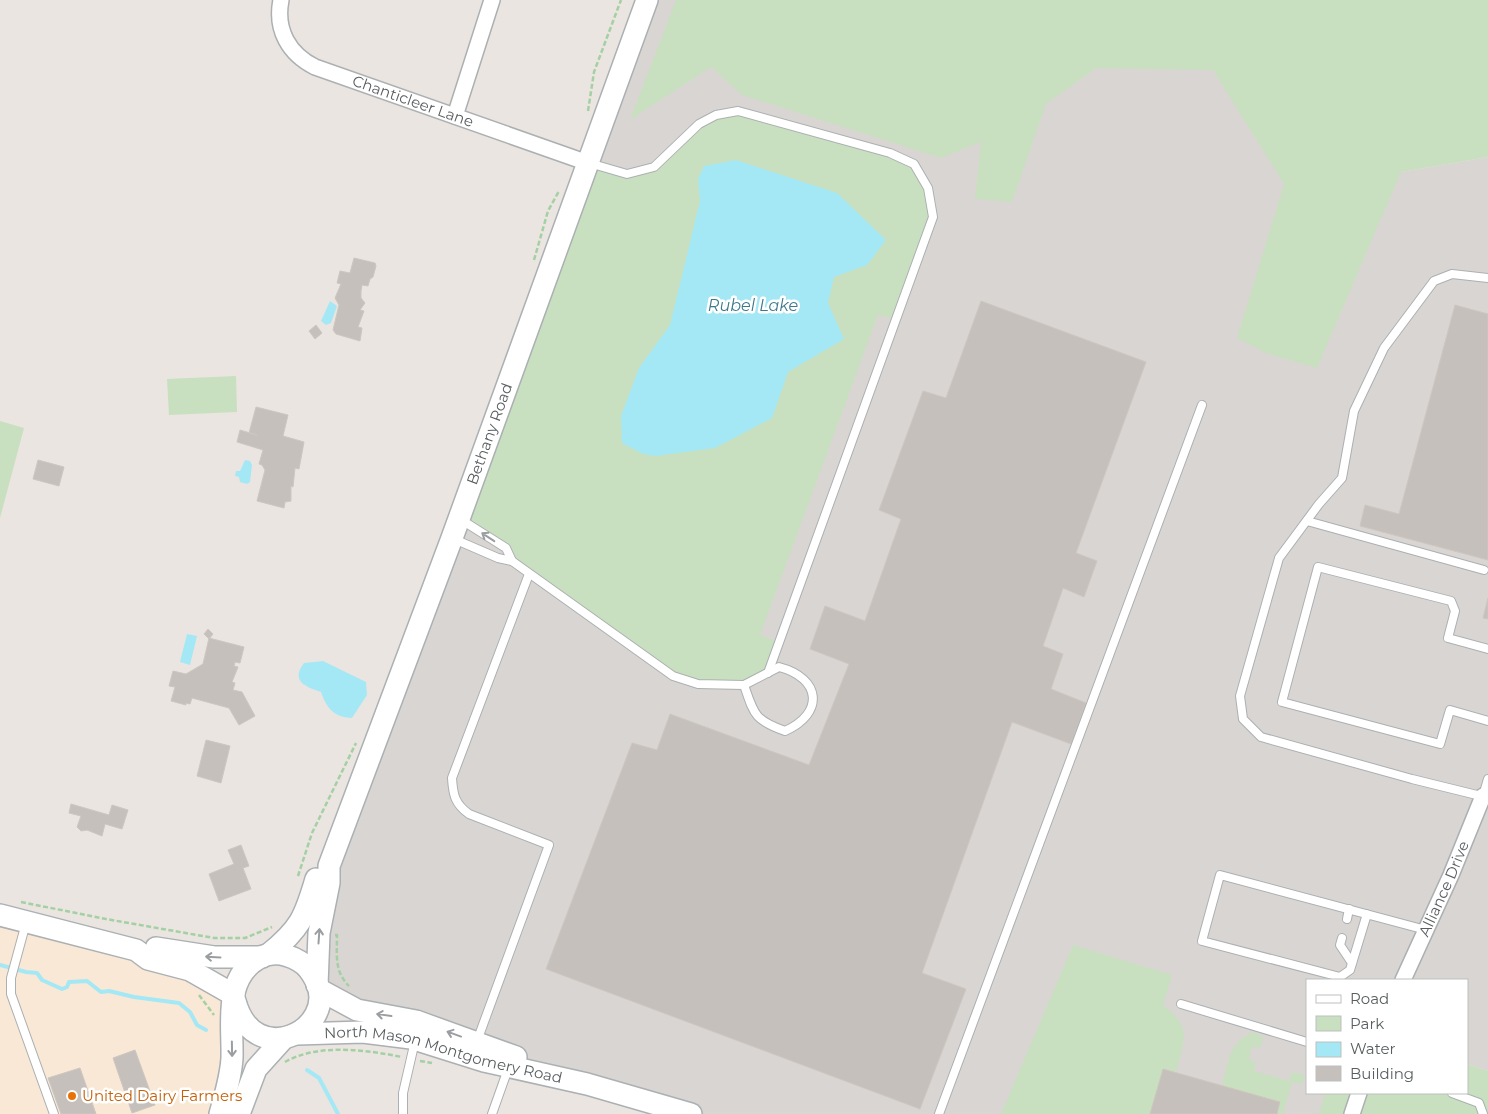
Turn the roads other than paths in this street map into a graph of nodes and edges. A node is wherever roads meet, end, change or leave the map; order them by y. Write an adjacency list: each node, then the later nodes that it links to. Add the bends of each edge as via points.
1 (281, 0): 4 (street, Chanticleer Lane, via 283,34 300,60)
2 (492, 0): 4 (street)
3 (648, 0): 5 (main road, Bethany Road)
4 (455, 116): 5 (street, Chanticleer Lane)
5 (588, 163): 9 (main road, Bethany Road); 14 (lane, via 627,174 654,167 699,124 716,115 738,111 890,152 914,164 928,188 933,217)
6 (1488, 278): 8 (lane, via 1452,274 1434,282 1384,348 1354,411 1342,478)
7 (1202, 404): 48 (lane)
8 (1306, 521): 11 (lane); 18 (lane, via 1279,558 1240,696 1243,719 1261,737)
9 (456, 528): 10 (lane, via 498,558); 10 (lane, one-way to 9, via 506,548); 19 (main road, Bethany Road)
10 (512, 561): 12 (lane)
11 (1484, 570)
12 (529, 574): 15 (lane, via 673,676 698,684); 37 (lane, via 452,778 453,794 459,807 469,814 549,845)
13 (1488, 649): 16 (lane, via 1448,638 1455,611 1451,601 1318,567 1282,702 1440,744 1450,710)
14 (768, 673): 15 (lane); 15 (lane, via 779,667 795,672 808,682 813,697 809,714 799,725 785,731 769,725 754,714)
15 (744, 685)
16 (1488, 721)
17 (1488, 778): 18 (lane)
18 (1486, 797): 25 (street, Alliance Drive)
19 (329, 866): 28 (main road, Bethany Road, via 316,879 300,925); 31 (main road, Bethany Road, one-way to 19, via 319,934)
20 (6, 908): 24 (main road)
21 (1349, 909): 22 (lane); 23 (lane); 29 (lane, via 1220,875 1202,942 1340,977 1350,970)
22 (1366, 914): 25 (lane); 29 (lane)
23 (1347, 919)
24 (26, 921): 27 (main road); 42 (lane, via 11,978 11,994)
25 (1426, 930): 30 (street, Alliance Drive)
26 (1342, 938): 29 (lane, via 1340,945)
27 (136, 950): 28 (main road, one-way to 27, via 214,957 152,948); 32 (main road, via 148,959 190,970)
28 (266, 956): 31 (main road, via 289,956 301,962 311,972); 32 (main road, via 250,964 241,974)
29 (1352, 963)
30 (1404, 979)
31 (318, 987): 34 (main road, via 316,1012 308,1025); 37 (main road, North Mason Montgomery Road, one-way to 31, via 416,1021 357,1010)
32 (234, 998): 34 (main road, via 238,1014 246,1025 263,1036); 43 (main road, one-way to 43, via 230,1018 232,1060)
33 (1181, 1004): 36 (lane)
34 (291, 1036): 35 (main road, North Mason Montgomery Road, via 363,1032); 44 (main road, via 256,1068)
35 (415, 1040): 37 (main road, North Mason Montgomery Road); 45 (lane, via 403,1094)
36 (1306, 1042)
37 (474, 1050): 38 (main road, North Mason Montgomery Road); 39 (main road, North Mason Montgomery Road)
38 (508, 1067): 39 (main road, North Mason Montgomery Road); 46 (lane)
39 (587, 1084): 47 (main road, North Mason Montgomery Road)
40 (1359, 1094): 49 (street)
41 (1455, 1094): 50 (lane, via 1479,1103)
42 (54, 1114)
43 (220, 1114)
44 (240, 1114)
45 (403, 1114)
46 (492, 1114)
47 (691, 1114)
48 (939, 1114)
49 (1352, 1114)
50 (1483, 1114)

